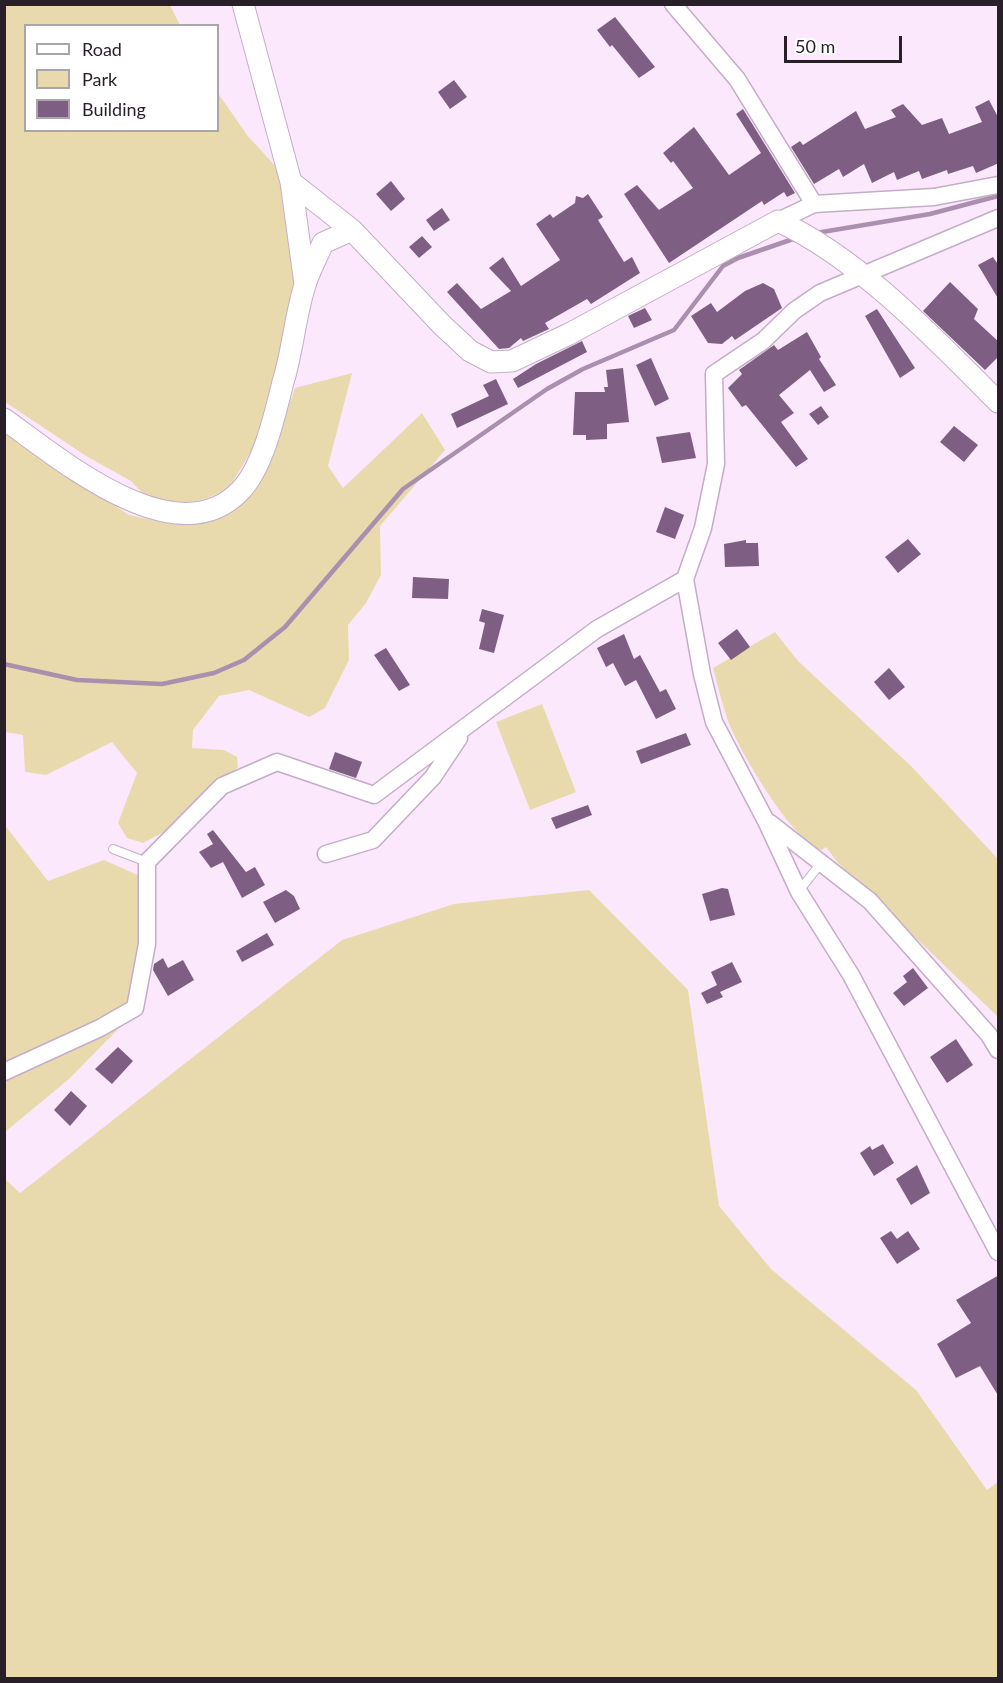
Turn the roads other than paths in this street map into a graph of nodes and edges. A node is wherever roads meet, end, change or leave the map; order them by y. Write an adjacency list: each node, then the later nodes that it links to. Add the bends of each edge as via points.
1 (243, 4): 3 (street)
2 (674, 4): 5 (street, via 737,79)
3 (291, 182): 8 (street); 10 (street)
4 (999, 184): 5 (street, via 934,197)
5 (814, 204): 7 (street)
6 (999, 218): 9 (street)
7 (786, 225): 8 (street, via 512,361 491,362 470,351 442,325); 9 (street)
8 (352, 230): 10 (street, via 323,243)
9 (862, 274): 11 (street); 13 (street, via 794,311 763,341 714,374 716,464 703,528)
10 (305, 284): 12 (street, via 284,381 255,468 240,491 221,505 191,515 166,513 135,502 76,470)
11 (999, 402)
12 (4, 419)
13 (685, 579): 14 (street, via 597,628); 15 (street, via 714,722)
14 (464, 730): 17 (street, via 433,777 373,840); 18 (street, via 374,795 277,762 222,786)
15 (766, 821): 19 (street); 20 (street)
16 (113, 849): 18 (lane)
17 (326, 854)
18 (147, 862): 23 (street, via 147,944 135,1008)
19 (821, 863): 20 (lane); 21 (street, via 870,901)
20 (799, 892): 24 (street, via 851,975)
21 (994, 1032): 22 (street)
22 (999, 1050)
23 (4, 1072)
24 (999, 1252)

